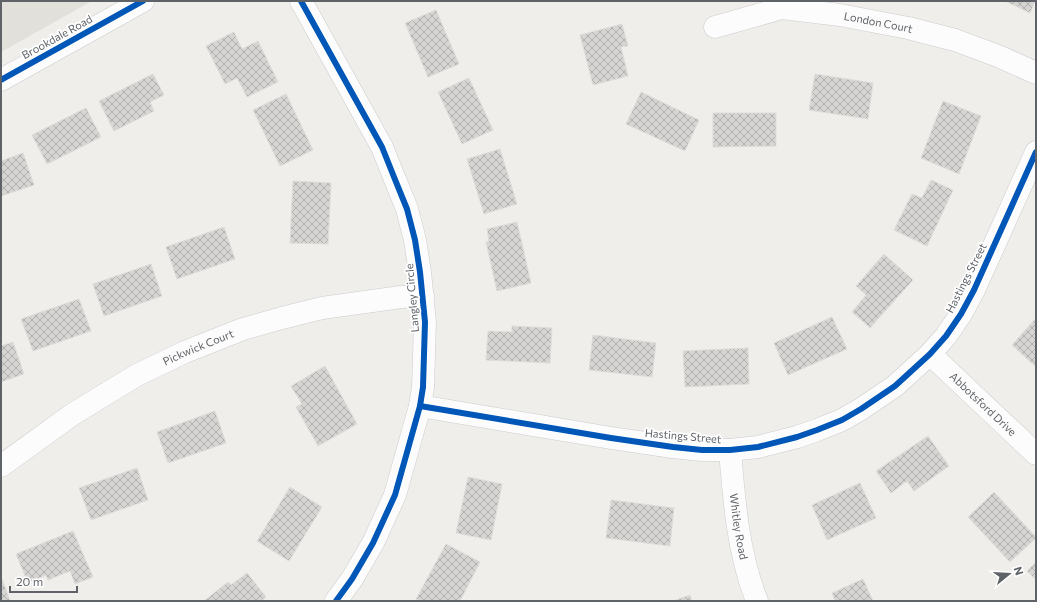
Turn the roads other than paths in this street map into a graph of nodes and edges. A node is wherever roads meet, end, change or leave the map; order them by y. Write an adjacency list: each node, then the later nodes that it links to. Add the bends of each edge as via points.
1 (143, 1): 5 (street, Brookdale Road)
2 (300, 1): 7 (street, Langley Circle, via 382,148 407,209 415,240)
3 (715, 27): 4 (street, London Court, via 782,8 840,16 908,28 955,40)
4 (1036, 73)
5 (1, 80)
6 (1036, 152): 8 (street, Hastings Street, via 974,290 946,336)
7 (423, 296): 9 (street, Langley Circle, via 424,387); 12 (street, Pickwick Court, via 322,308 243,329 185,352 137,375 73,414)
8 (930, 354): 10 (street, Hastings Street, via 895,386 842,420 790,439 758,447); 11 (street, Abbotsford Drive)
9 (420, 406): 10 (street, Hastings Street, via 634,442 702,450); 13 (street, Langley Circle, via 395,495 373,543)
10 (730, 450): 14 (street, Whitley Road, via 738,532)
11 (1036, 454)
12 (1, 466)
13 (336, 601)
14 (757, 601)

